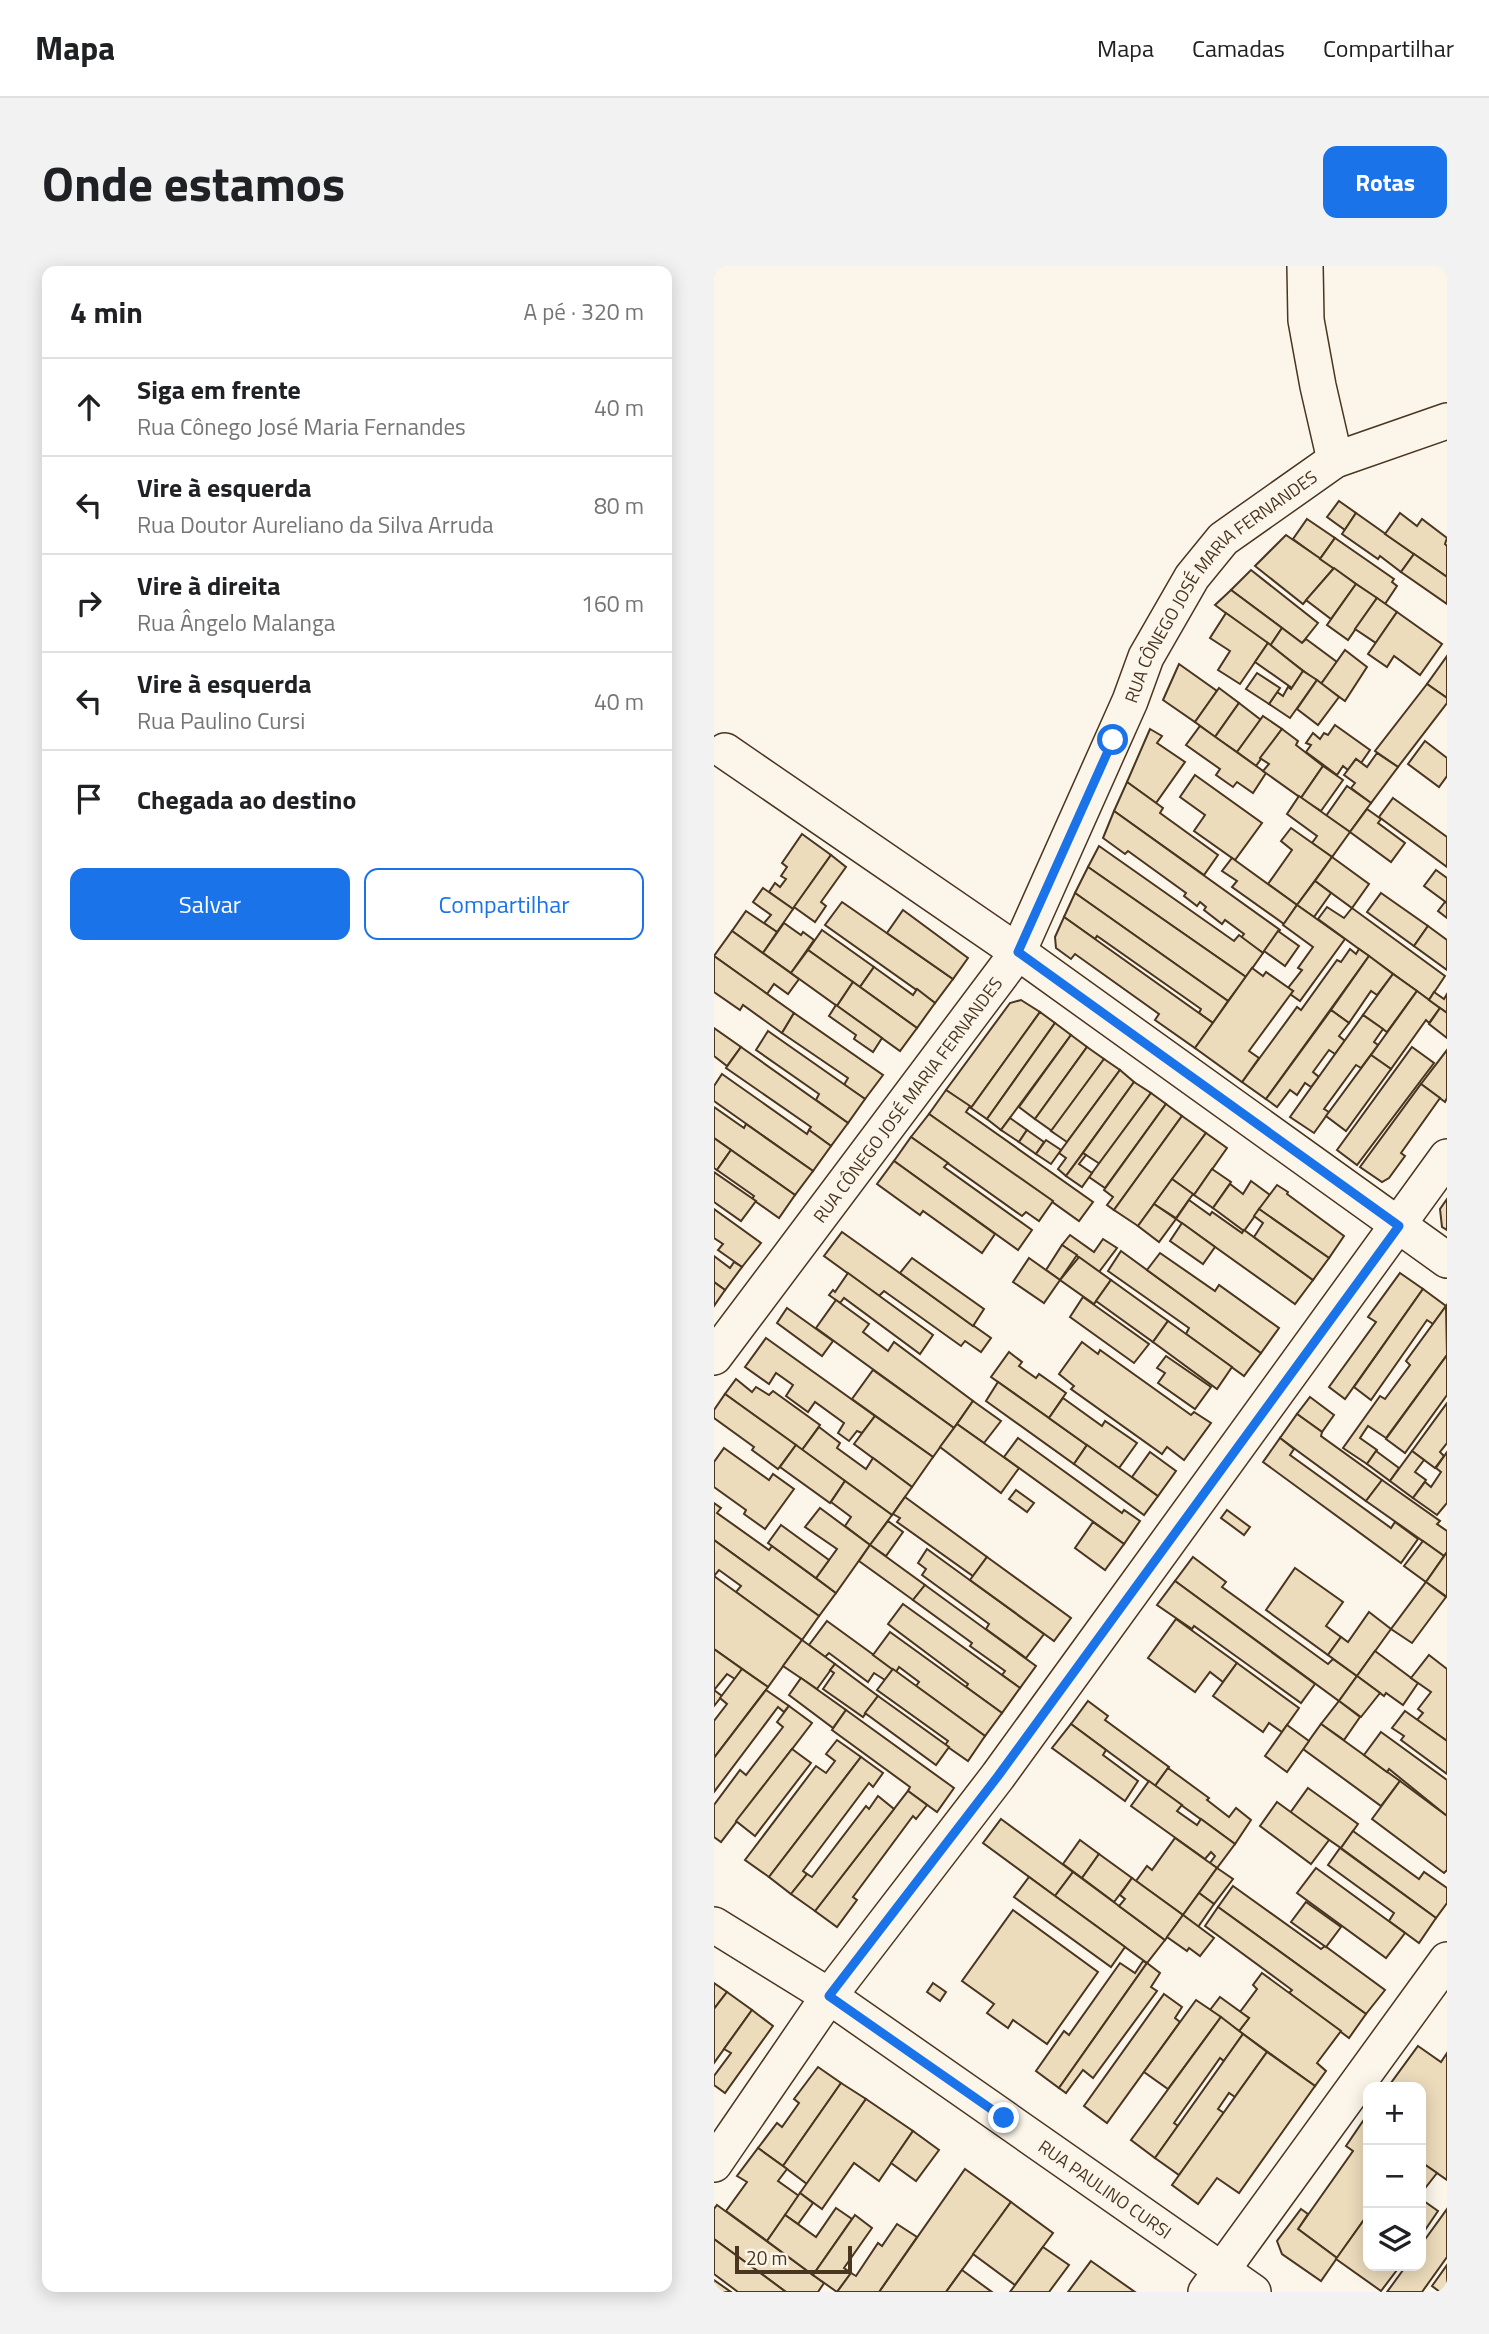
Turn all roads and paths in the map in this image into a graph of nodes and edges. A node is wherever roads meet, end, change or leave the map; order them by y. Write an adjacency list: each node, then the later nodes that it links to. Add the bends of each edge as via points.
1 (1306, 266): 3 (street, via 1306,320)
2 (1447, 421): 3 (street, RUA CÔNEGO JOSÉ MARIA FERNANDES)
3 (1335, 460): 5 (street, RUA CÔNEGO JOSÉ MARIA FERNANDES, via 1223,539 1192,577 1146,657)
4 (725, 751): 5 (street)
5 (1018, 952): 7 (street); 9 (street, RUA CÔNEGO JOSÉ MARIA FERNANDES)
6 (1447, 1157): 7 (street)
7 (1399, 1226): 8 (street); 12 (street, via 998,1776)
8 (1447, 1260)
9 (714, 1357)
10 (714, 1925): 12 (street, RUA PAULINO CURSI)
11 (1447, 1960): 14 (street)
12 (829, 1996): 13 (street); 14 (street, RUA PAULINO CURSI)
13 (714, 2164)
14 (1214, 2281): 15 (street, RUA PAULINO CURSI)
15 (1253, 2292)

